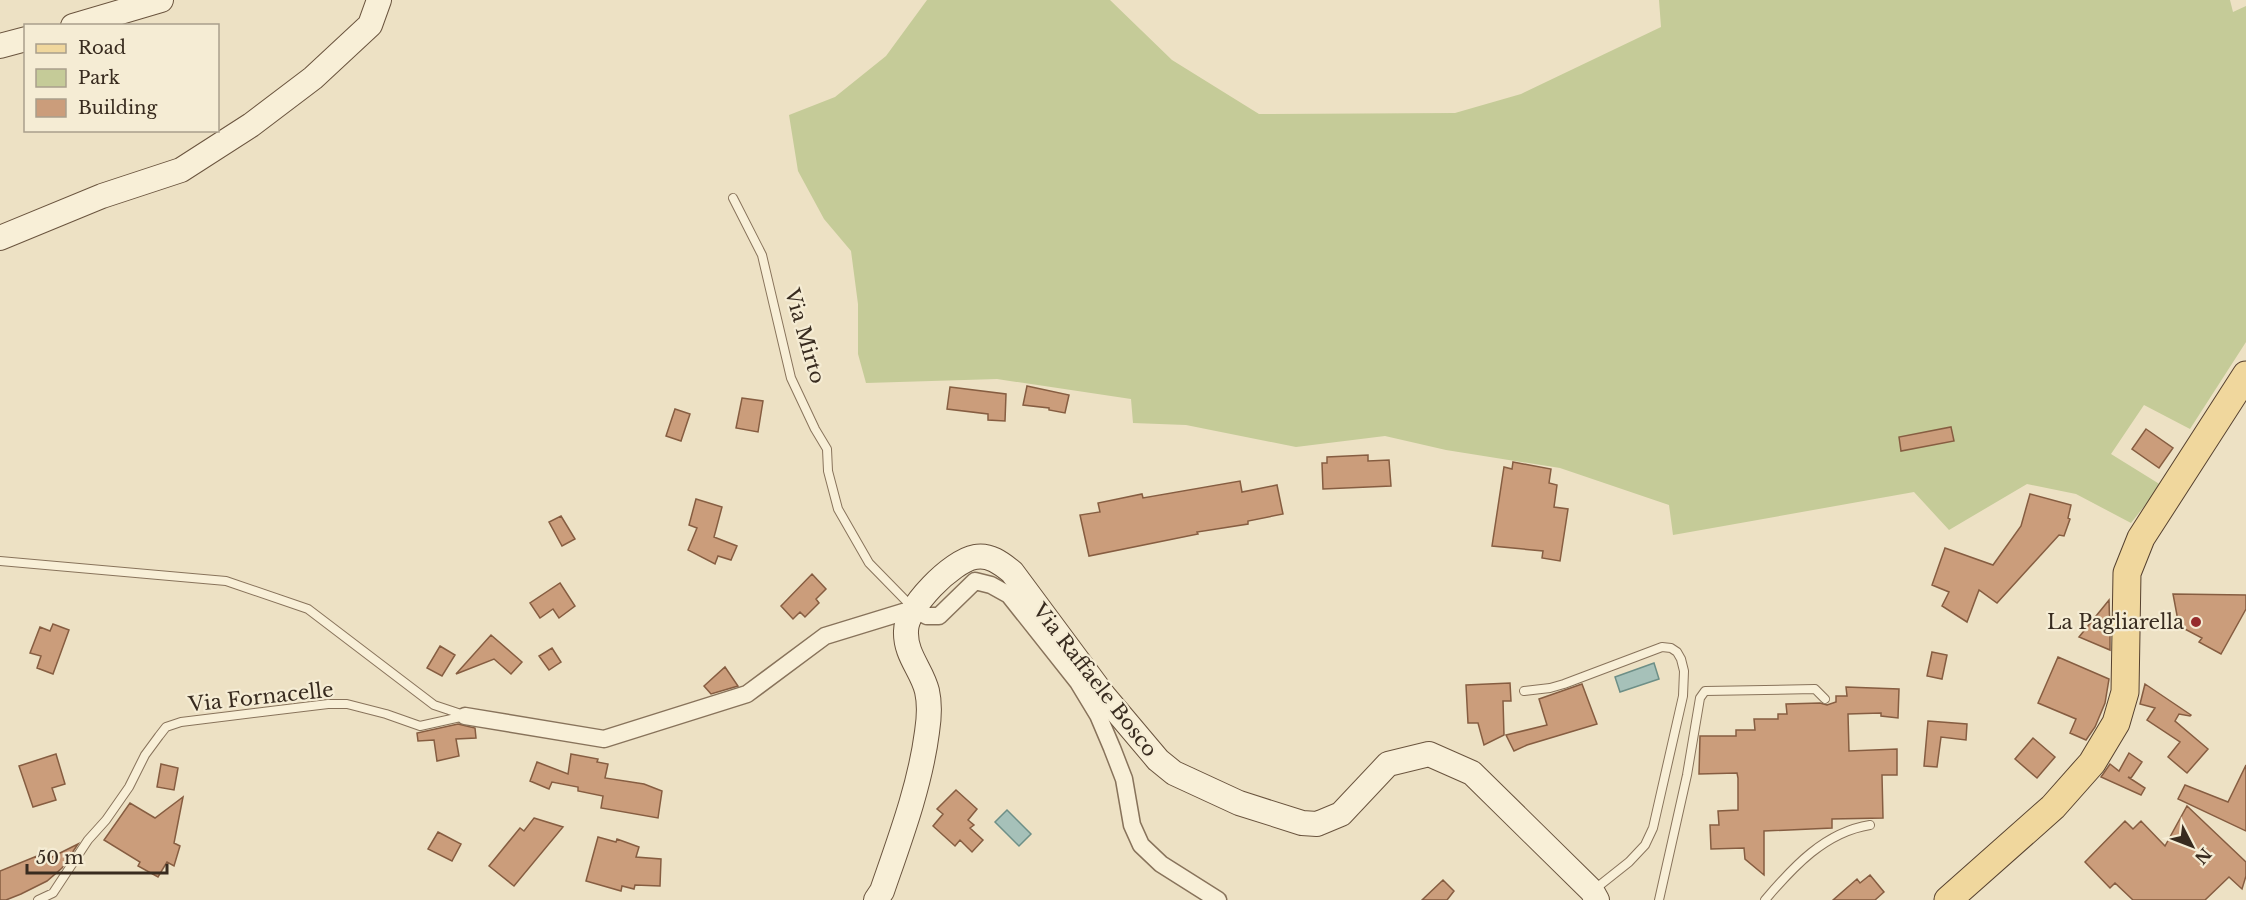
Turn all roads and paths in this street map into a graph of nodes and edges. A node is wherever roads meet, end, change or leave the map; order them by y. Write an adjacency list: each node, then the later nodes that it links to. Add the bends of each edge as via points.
1 (161, 0): 3 (street)
2 (379, 0): 7 (street, via 370,25 314,78 181,170 102,196)
3 (80, 24)
4 (24, 40): 5 (street)
5 (0, 46)
6 (733, 198): 10 (lane, Via Mirto, via 762,255 791,378 827,449 838,509 869,563)
7 (0, 238)
8 (2246, 375): 21 (main road, via 2140,538 2127,573 2125,692 2116,723 2091,764 2053,807)
9 (0, 561): 13 (lane, via 226,580 308,609 434,705)
10 (913, 609): 13 (street, via 825,636 747,694 604,738); 15 (street, Via Raffaele Bosco, via 947,572 967,559 986,557 1000,562 1012,572 1104,696 1158,760 1174,773 1239,803 1317,824 1341,814 1388,764 1429,754 1472,773); 17 (street, Via Raffaele Bosco, via 905,630 909,654 927,689 927,735 908,814); 18 (street, via 927,616 939,616 975,581 1009,595 1078,682 1098,715 1124,778 1132,825 1142,845 1161,864)
11 (1524, 691): 15 (lane, via 1564,684 1662,646 1671,648 1681,659 1683,696 1650,838)
12 (1825, 699): 19 (lane, via 1815,689 1705,691 1700,698)
13 (465, 716): 16 (lane, Via Fornacelle, via 420,726 347,704 328,704 181,722 166,728 53,893)
14 (1870, 825): 20 (lane, via 1854,828 1822,845)
15 (1594, 896)
16 (38, 900)
17 (876, 900)
18 (1218, 900)
19 (1659, 900)
20 (1765, 900)
21 (1948, 900)

